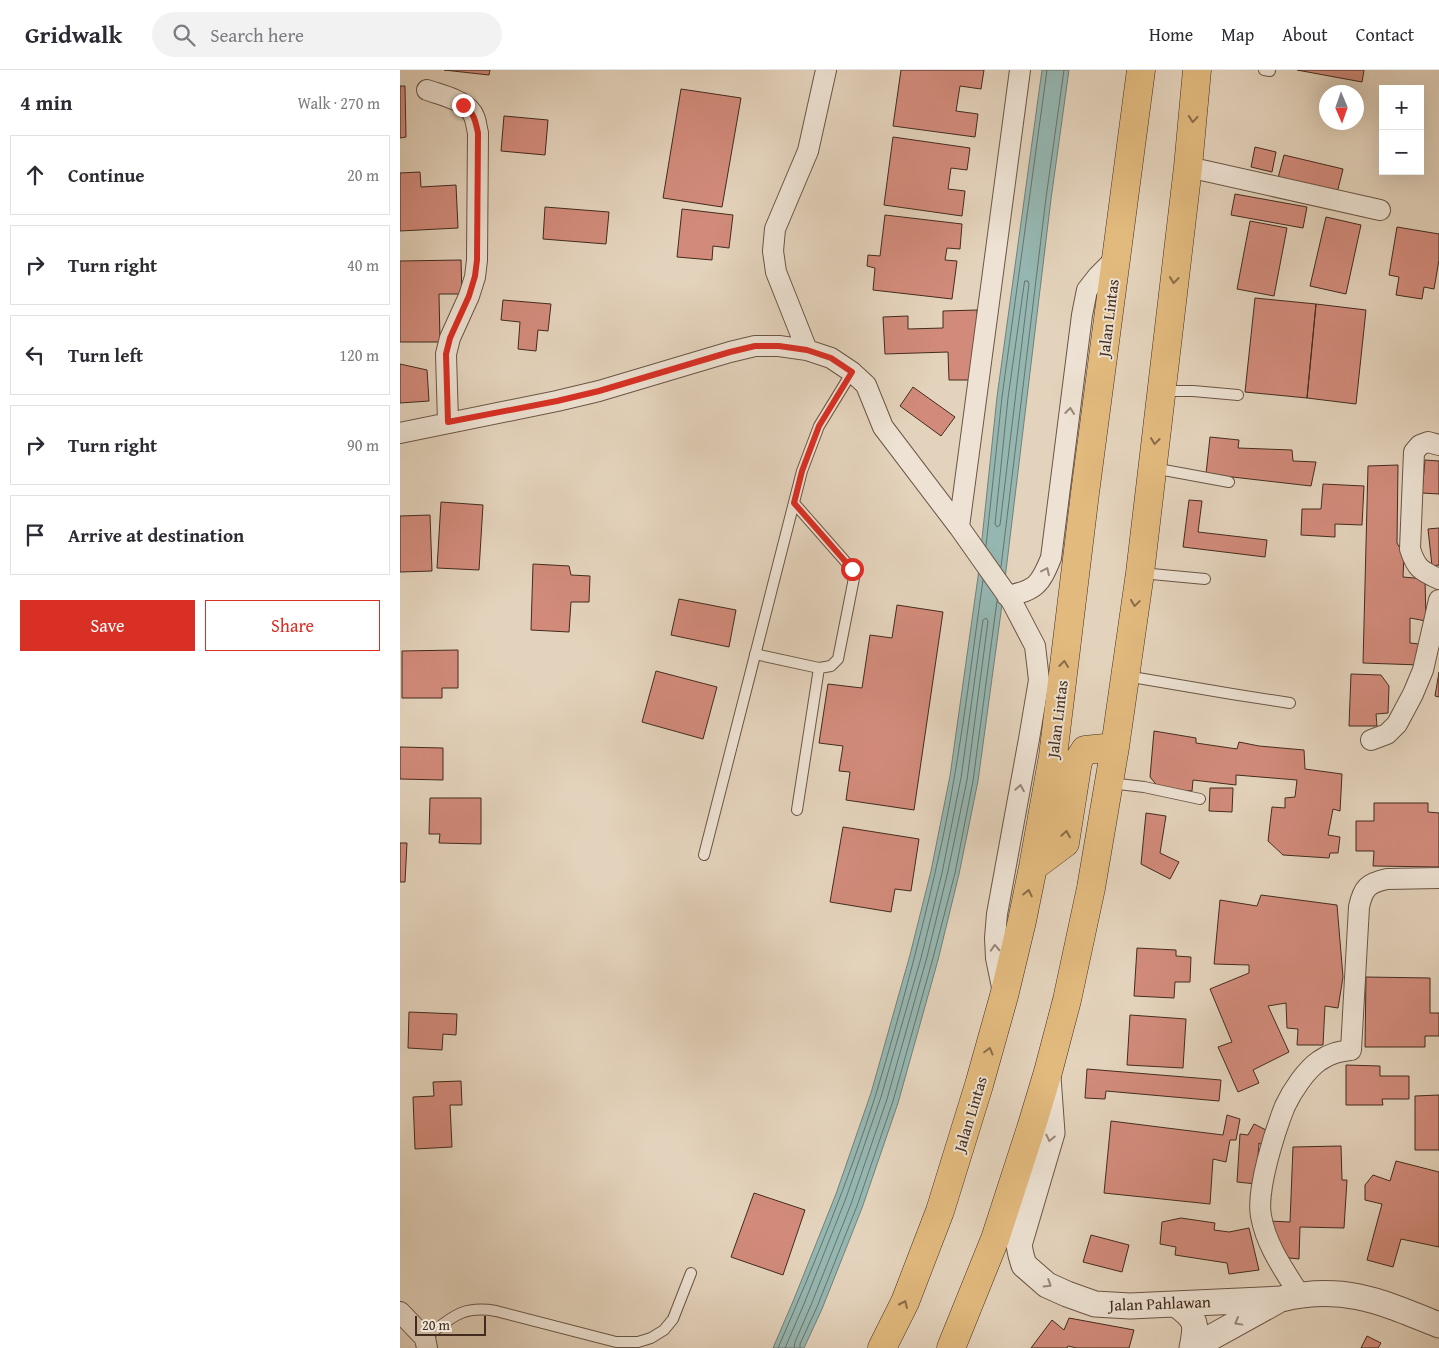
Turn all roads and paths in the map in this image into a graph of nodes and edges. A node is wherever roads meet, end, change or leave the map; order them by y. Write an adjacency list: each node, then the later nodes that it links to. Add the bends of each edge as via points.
1 (826, 70): 9 (street, via 808,151 775,229 773,251 776,272)
2 (1020, 70): 19 (street)
3 (1141, 70): 8 (highway, Jalan Lintas)
4 (1197, 70): 6 (highway, one-way to 6)
5 (427, 90): 13 (street, via 471,111 478,133 477,260 469,296 446,354)
6 (1188, 167): 7 (street); 11 (highway, one-way to 11)
7 (1380, 210)
8 (1115, 259): 23 (street, one-way to 8, via 1031,588 1042,578 1051,558 1087,290); 35 (highway, Jalan Lintas, one-way to 8, via 1053,756)
9 (807, 350): 10 (street, via 831,358); 13 (street, via 755,346 599,391)
10 (852, 372): 18 (lane, via 819,426); 19 (street, via 866,385 883,428)
11 (1162, 391): 12 (lane); 16 (highway, one-way to 16)
12 (1238, 395)
13 (448, 422): 14 (street)
14 (400, 433)
15 (1439, 445): 21 (street, via 1428,442 1414,452 1410,549 1414,562)
16 (1152, 468): 17 (lane); 20 (highway)
17 (1229, 482)
18 (794, 503): 25 (lane); 26 (lane, via 852,569 854,578 838,660 831,666)
19 (959, 527): 23 (street)
20 (1140, 573): 22 (lane); 27 (highway, one-way to 27)
21 (1439, 579)
22 (1205, 580)
23 (1007, 596): 37 (street, one-way to 23, via 996,958 997,914 1038,680 1035,646)
24 (1439, 600): 29 (street, via 1423,670 1413,694 1397,724 1388,734)
25 (755, 654): 26 (lane); 34 (lane)
26 (819, 668): 33 (lane)
27 (1125, 676): 28 (lane); 30 (highway)
28 (1290, 703)
29 (1372, 740)
30 (1115, 747): 31 (highway); 35 (highway, one-way to 30, via 1065,843 1078,761 1085,750)
31 (1109, 783): 32 (lane); 38 (highway, via 1091,888)
32 (1200, 799)
33 (797, 810)
34 (704, 855)
35 (1033, 867): 37 (highway, Jalan Lintas, one-way to 35)
36 (1439, 878): 40 (street, via 1379,880 1362,893 1351,1050 1332,1053 1318,1061 1304,1075 1286,1105 1270,1152 1261,1192 1260,1215)
37 (1004, 996): 45 (highway, Jalan Lintas, one-way to 37, via 905,1302 940,1211)
38 (1048, 1072): 41 (street, Jalan Pahlawan, one-way to 41, via 1052,1133 1020,1245 1024,1264 1047,1285 1095,1304); 46 (highway, via 996,1239)
39 (691, 1273): 44 (lane, via 673,1320 664,1330 638,1342 616,1342 482,1308 454,1315)
40 (1290, 1297): 41 (street, Jalan Pahlawan); 43 (street, Jalan Pahlawan, via 1328,1293 1366,1298); 47 (street, one-way to 47)
41 (1176, 1304): 47 (street, via 1189,1314 1196,1326)
42 (400, 1312): 44 (street)
43 (1439, 1326)
44 (426, 1343)
45 (882, 1348)
46 (951, 1348)
47 (1192, 1348)

